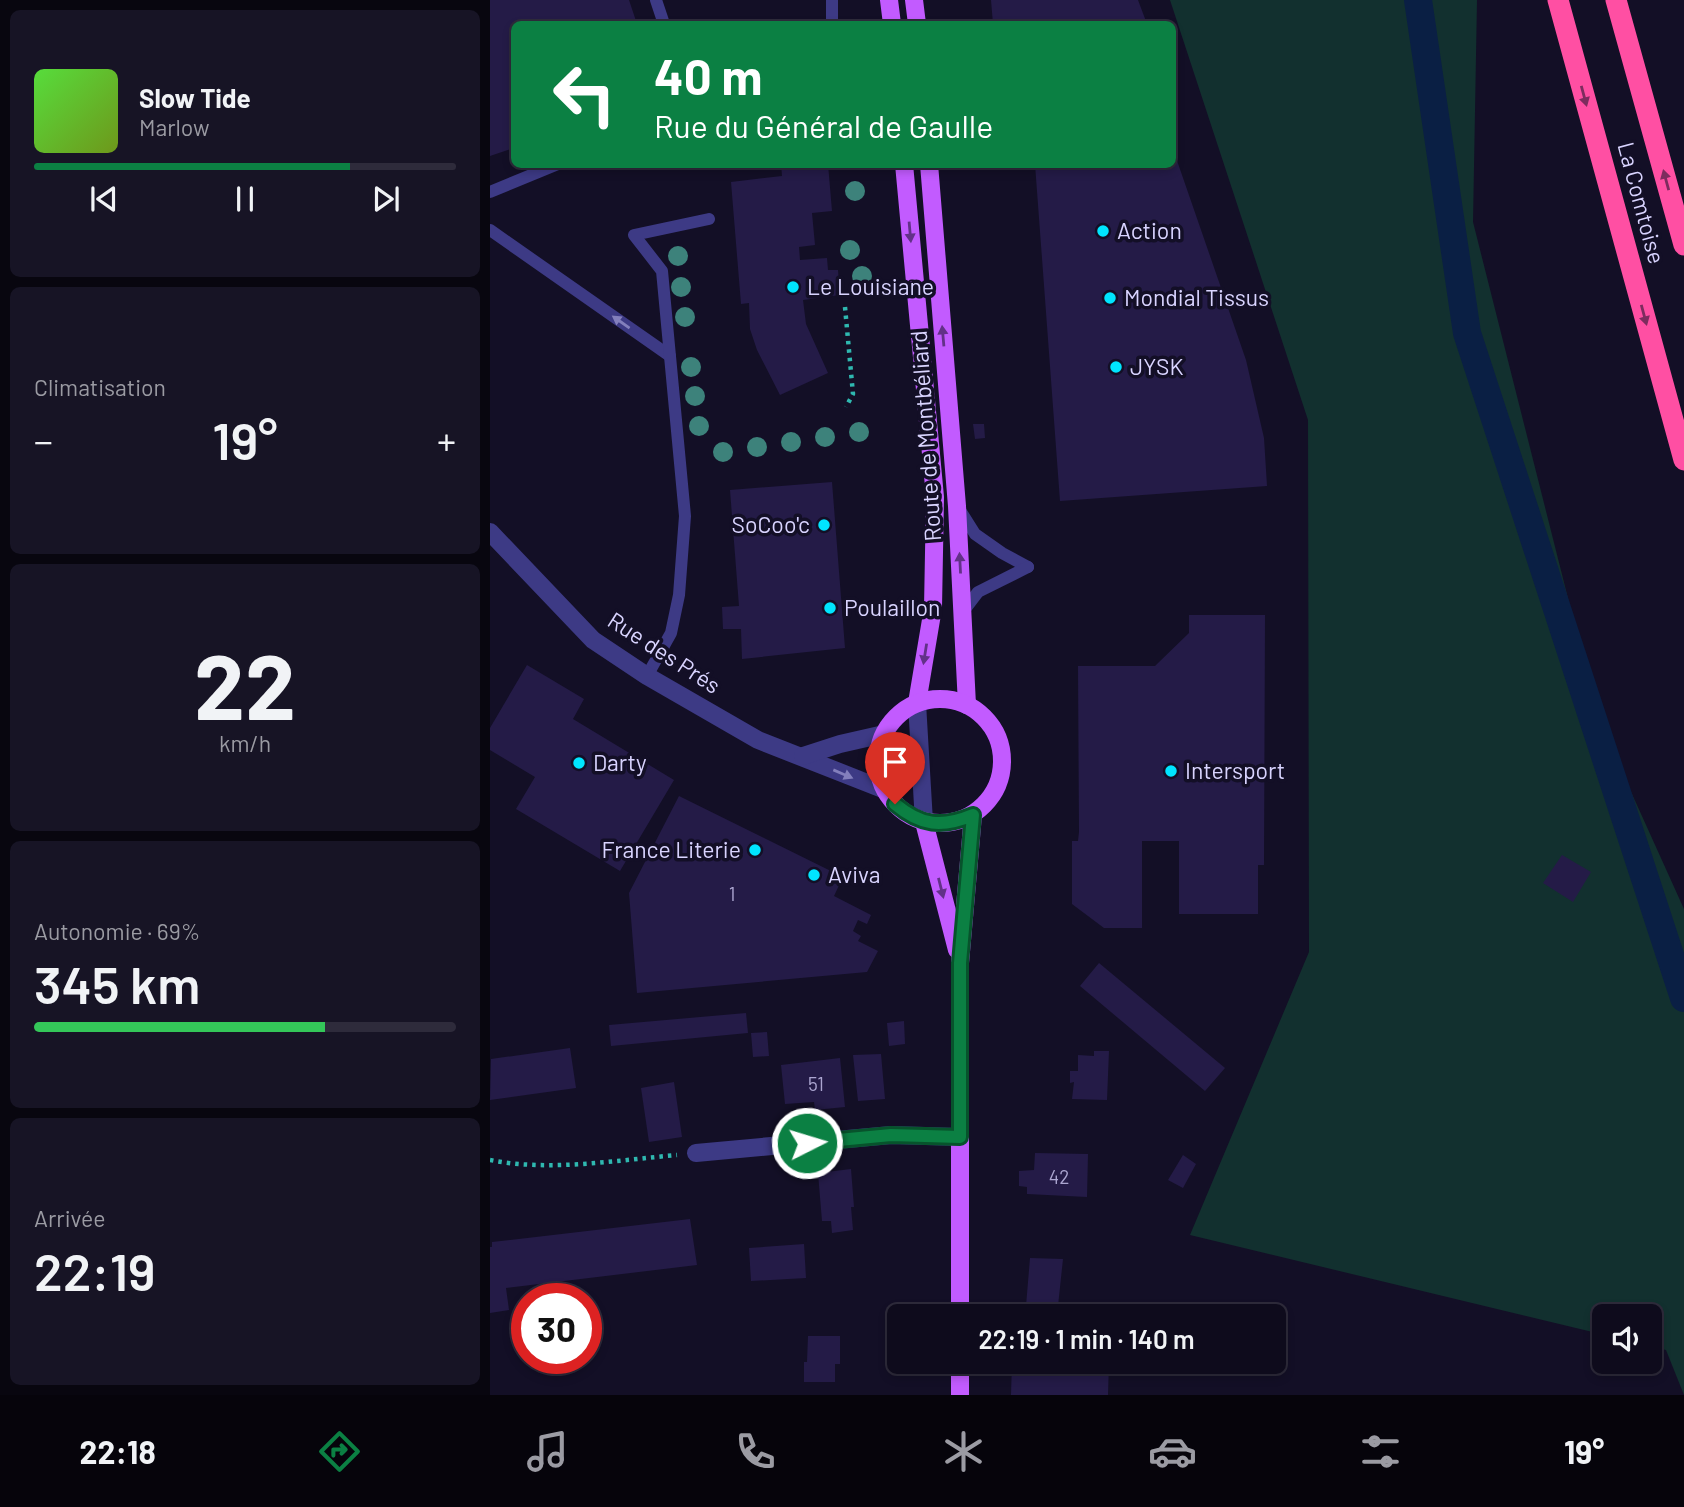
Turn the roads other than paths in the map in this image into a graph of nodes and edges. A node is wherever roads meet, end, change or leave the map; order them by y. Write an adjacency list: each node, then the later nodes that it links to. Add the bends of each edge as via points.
1 (656, 0): 7 (lane)
2 (832, 0): 8 (lane)
3 (889, 0): 9 (main road)
4 (914, 0): 10 (main road)
5 (1558, 0): 19 (highway, La Comtoise, one-way to 19)
6 (1616, 0): 17 (highway, La Comtoise, one-way to 6)
7 (663, 21)
8 (832, 21)
9 (891, 21)
10 (917, 21)
11 (546, 168): 14 (lane)
12 (904, 168): 24 (main road, Route de Montbéliard, one-way to 24, via 935,497 933,608)
13 (929, 168): 20 (main road, Route de Montbéliard, one-way to 13)
14 (490, 192)
15 (709, 219): 18 (lane, via 634,236 662,271)
16 (490, 230): 18 (lane, one-way to 16)
17 (1684, 246)
18 (670, 356): 23 (lane, via 685,516 671,633)
19 (1684, 460)
20 (957, 506): 22 (main road, Route de Montbéliard, one-way to 20); 22 (lane, via 975,534 1028,567 978,592)
21 (490, 532): 23 (street, Rue des Prés, via 593,640)
22 (962, 614): 25 (main road, Route de Montbéliard)
23 (647, 676): 27 (street, Rue des Prés, via 758,740)
24 (917, 703): 25 (main road, via 934,699); 26 (main road, via 892,721); 30 (street)
25 (967, 705): 29 (main road, via 995,730 1002,749 998,786)
26 (884, 734): 27 (street); 28 (main road, via 878,753)
27 (803, 756): 28 (street, Rue des Prés, one-way to 28)
28 (884, 790): 30 (main road, via 901,810)
29 (973, 815): 30 (main road, via 941,824); 31 (main road)
30 (924, 822): 31 (main road, one-way to 31)
31 (960, 963): 32 (main road)
32 (960, 1137): 33 (street, via 891,1135); 34 (main road)
33 (696, 1153)
34 (960, 1304)
35 (960, 1374): 36 (main road)
36 (960, 1395)

